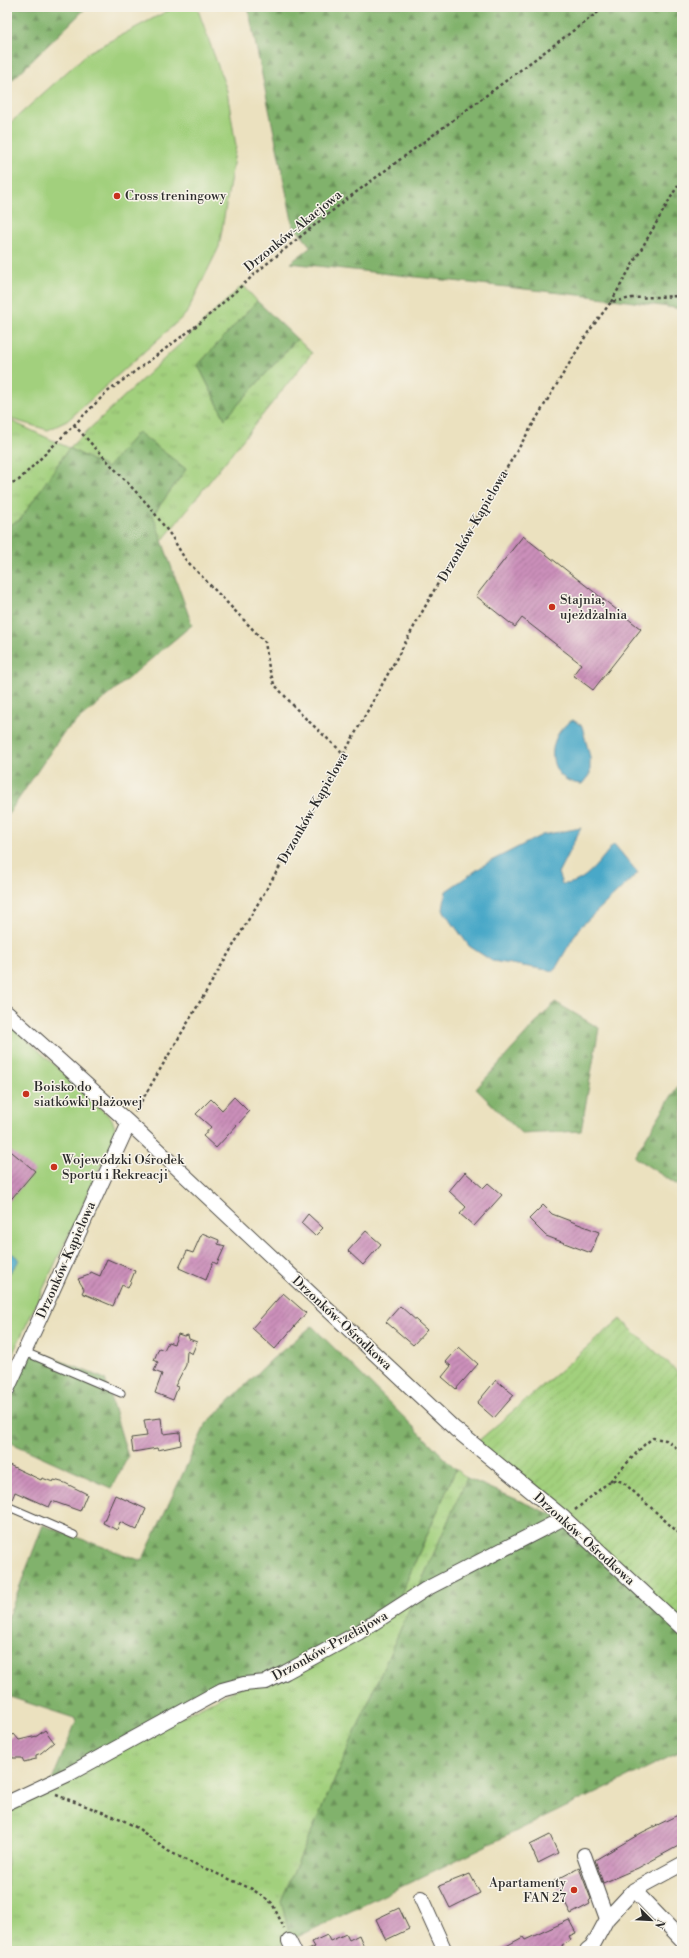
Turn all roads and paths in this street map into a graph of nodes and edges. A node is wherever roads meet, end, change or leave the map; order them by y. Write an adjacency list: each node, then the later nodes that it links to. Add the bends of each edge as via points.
1 (605, 7): 5 (path, Drzonków-Akacjowa, via 347,199 264,266 200,323 106,393)
2 (682, 178): 4 (path, Drzonków-Kąpielowa)
3 (682, 296): 4 (path, via 632,298)
4 (611, 302): 7 (path, Drzonków-Kąpielowa, via 587,334 446,570)
5 (74, 425): 6 (path, Drzonków-Akacjowa, via 19,480); 7 (path, via 150,507 185,558 266,642 274,684 302,715)
6 (7, 485)
7 (344, 754): 9 (path, Drzonków-Kąpielowa)
8 (7, 1013): 9 (street, Drzonków-Ośrodkowa)
9 (129, 1123): 10 (street, Drzonków-Kąpielowa); 16 (street, Drzonków-Ośrodkowa, via 455,1428)
10 (25, 1352): 11 (street, Drzonków-Kąpielowa); 12 (lane)
11 (8, 1385)
12 (121, 1394)
13 (682, 1452): 14 (path, via 666,1440 653,1438)
14 (610, 1481): 16 (path); 18 (path, via 616,1480 630,1486)
15 (7, 1506): 17 (lane)
16 (564, 1518): 19 (street, Drzonków-Ośrodkowa); 20 (street, Drzonków-Przełajowa, via 426,1589 358,1633 286,1672 266,1682 222,1690)
17 (74, 1535)
18 (682, 1536)
19 (682, 1628)
20 (38, 1789): 21 (street, Drzonków-Przełajowa); 28 (path, via 121,1819 168,1851 252,1888 272,1903)
21 (7, 1803)
22 (584, 1855): 26 (street)
23 (682, 1864): 24 (street)
24 (634, 1890): 26 (street); 27 (street)
25 (421, 1898): 29 (street)
26 (607, 1919): 30 (street)
27 (682, 1940)
28 (292, 1946)
29 (445, 1951)
30 (587, 1951)

